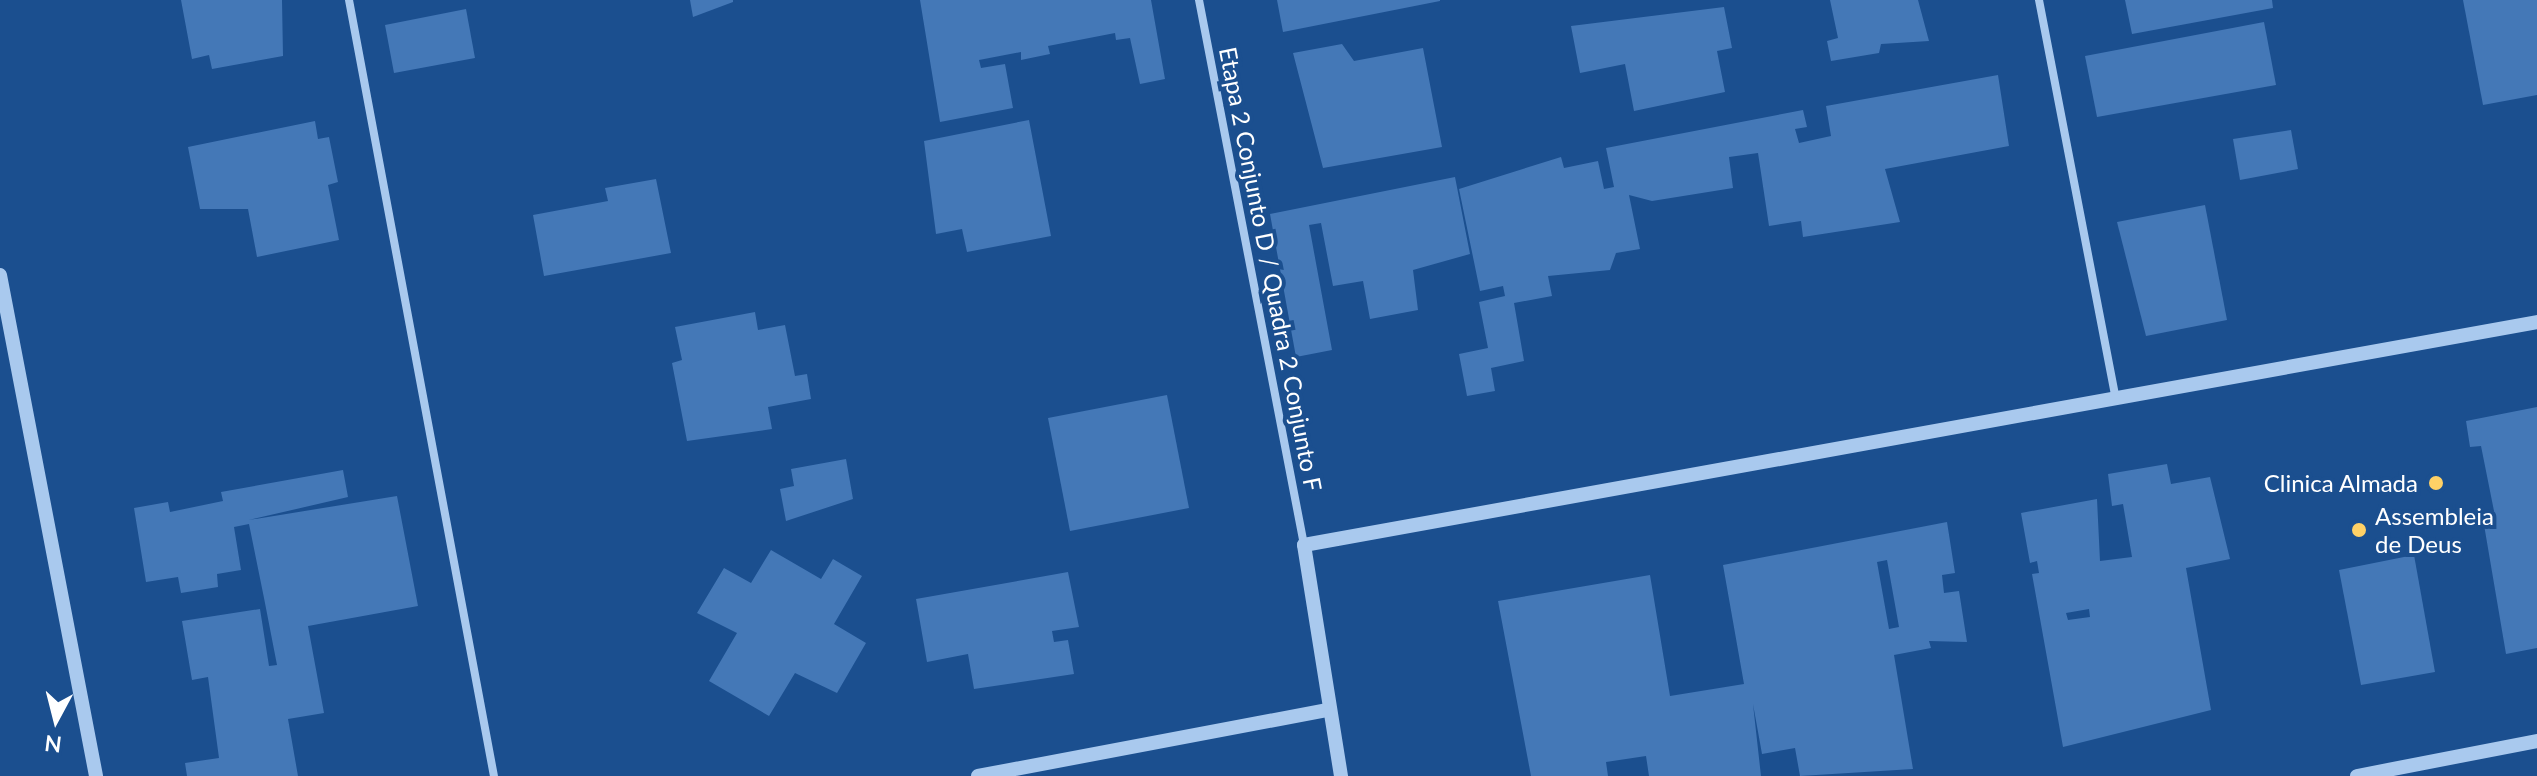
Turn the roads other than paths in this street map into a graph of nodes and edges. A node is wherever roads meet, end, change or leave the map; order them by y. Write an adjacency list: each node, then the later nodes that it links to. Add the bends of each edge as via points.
1 (349, 0): 11 (street)
2 (1199, 0): 7 (street, Etapa 2 Conjunto D / Quadra 2 Conjunto F)
3 (2039, 0): 6 (street)
4 (0, 275): 10 (street)
5 (2537, 322): 6 (street)
6 (2116, 402): 7 (street)
7 (1304, 545): 8 (street)
8 (1328, 710): 12 (street); 13 (street)
9 (2537, 741): 14 (street)
10 (96, 776)
11 (494, 776)
12 (978, 776)
13 (1341, 776)
14 (2357, 776)

